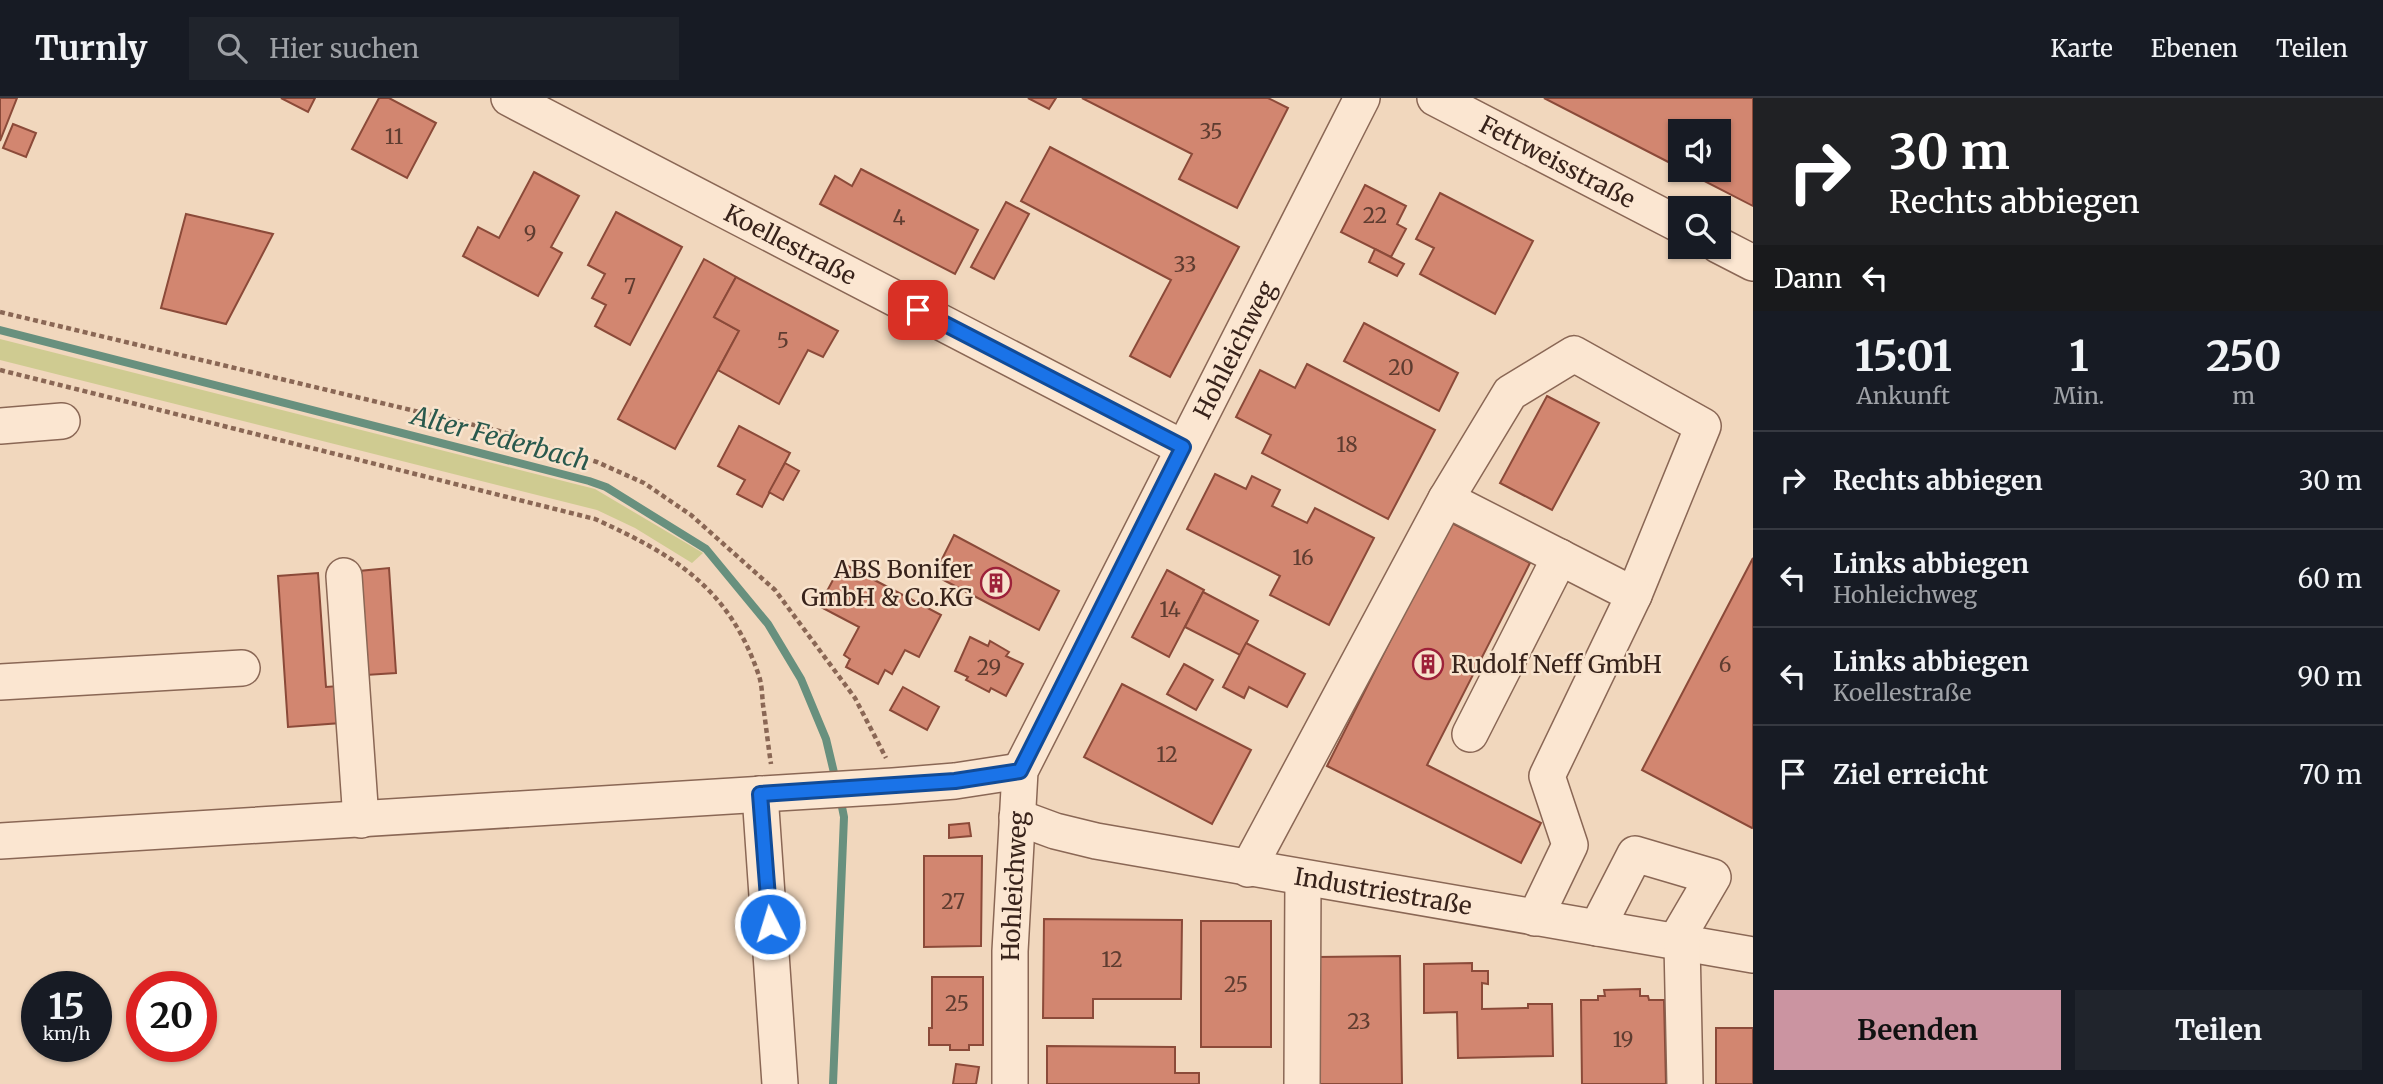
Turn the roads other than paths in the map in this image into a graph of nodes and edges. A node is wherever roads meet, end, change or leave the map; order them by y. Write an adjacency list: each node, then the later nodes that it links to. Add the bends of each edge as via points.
1 (509, 98): 10 (street, Koellestraße)
2 (1362, 98): 10 (street, Hohleichweg)
3 (1435, 98): 4 (street, Fettweisstraße)
4 (1479, 108): 5 (street, Fettweisstraße)
5 (1668, 218)
6 (1731, 252): 7 (street)
7 (1753, 263)
8 (62, 421): 9 (street)
9 (0, 426)
10 (1183, 447): 18 (street, Hohleichweg)
11 (1446, 499): 12 (street); 14 (street, via 1510,393 1574,354 1703,426); 23 (street)
12 (1560, 557): 14 (street); 17 (street)
13 (344, 576): 21 (street)
14 (1634, 595): 25 (street, via 1547,776 1570,845)
15 (242, 668): 16 (street)
16 (0, 682)
17 (1470, 734)
18 (1020, 771): 19 (street, via 955,781); 20 (street, Hohleichweg)
19 (776, 793): 21 (street); 29 (street)
20 (1017, 817): 23 (street, Industriestraße, via 1096,841); 30 (street, Hohleichweg)
21 (361, 820): 22 (street)
22 (0, 841)
23 (1248, 869): 24 (street, Industriestraße)
24 (1303, 878): 25 (street, Industriestraße); 31 (street)
25 (1535, 918): 26 (street, Industriestraße)
26 (1597, 928): 27 (street, Industriestraße); 27 (street, via 1636,854 1713,877)
27 (1678, 943): 28 (street, Industriestraße); 32 (street)
28 (1753, 955)
29 (780, 1084)
30 (1010, 1084)
31 (1302, 1084)
32 (1685, 1084)

